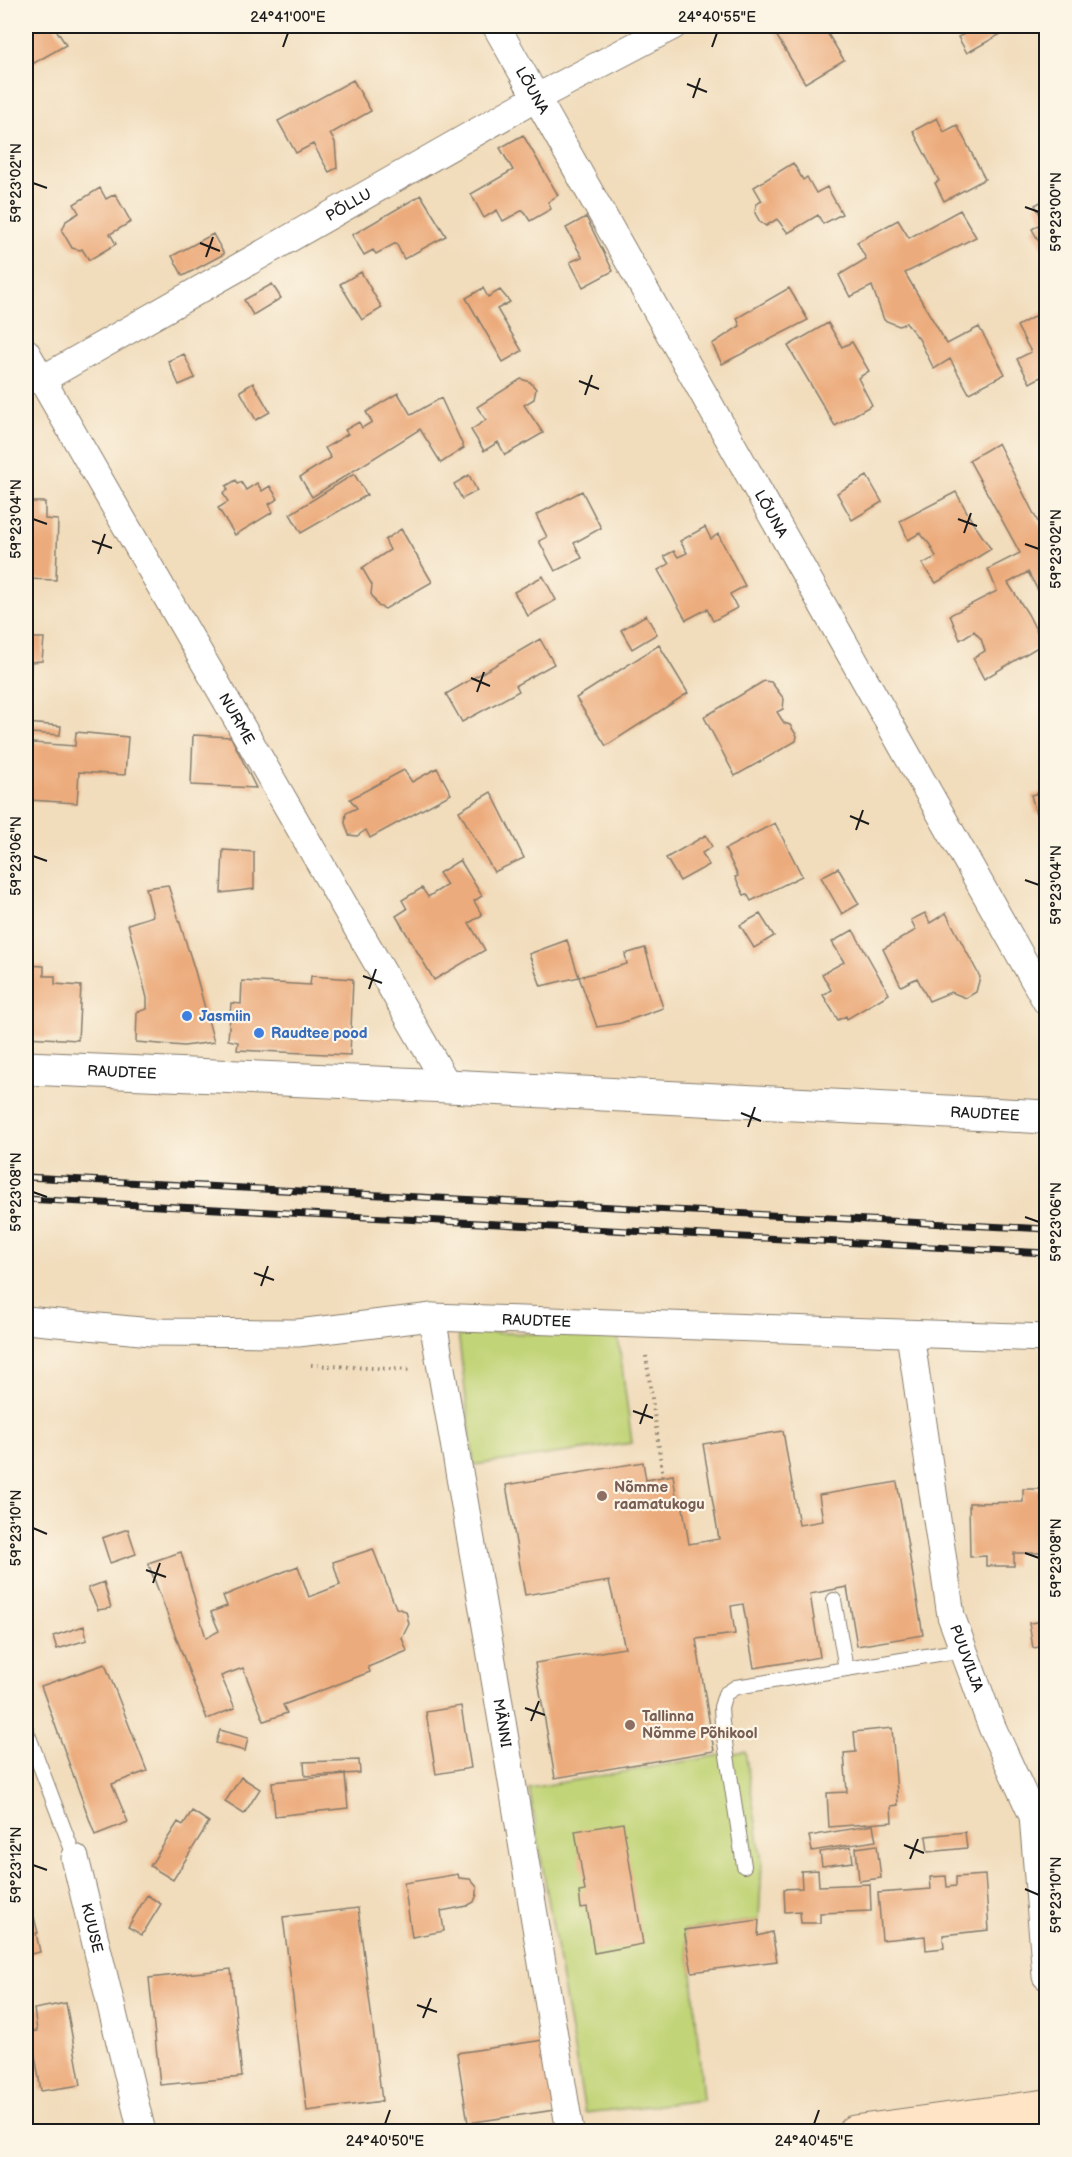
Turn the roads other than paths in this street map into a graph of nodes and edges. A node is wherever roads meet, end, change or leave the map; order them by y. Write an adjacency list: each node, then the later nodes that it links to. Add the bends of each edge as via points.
1 (496, 26): 3 (street, LÕUNA)
2 (673, 26): 3 (street, PÕLLU)
3 (536, 98): 5 (street, PÕLLU); 6 (street, LÕUNA)
4 (26, 352): 5 (street, NURME)
5 (33, 380): 8 (street, NURME)
6 (1047, 1000)
7 (26, 1068): 8 (street, RAUDTEE)
8 (448, 1086): 9 (street, RAUDTEE)
9 (1047, 1117)
10 (432, 1317): 11 (street, RAUDTEE, via 298,1333 151,1332); 12 (street, RAUDTEE); 23 (street, MÄNNI)
11 (26, 1320)
12 (910, 1334): 13 (street, RAUDTEE); 15 (street, PUUVILJA, via 951,1616)
13 (1047, 1338)
14 (834, 1600): 16 (lane)
15 (963, 1650): 16 (lane); 20 (street, PUUVILJA, via 992,1727 1033,1815)
16 (846, 1669): 19 (lane, via 736,1687 725,1694 722,1723)
17 (26, 1729): 18 (lane, KUUSE)
18 (75, 1858): 22 (street, KUUSE)
19 (744, 1866)
20 (1046, 1967)
21 (1047, 2106): 24 (main road)
22 (142, 2132)
23 (570, 2132)
24 (854, 2132)

